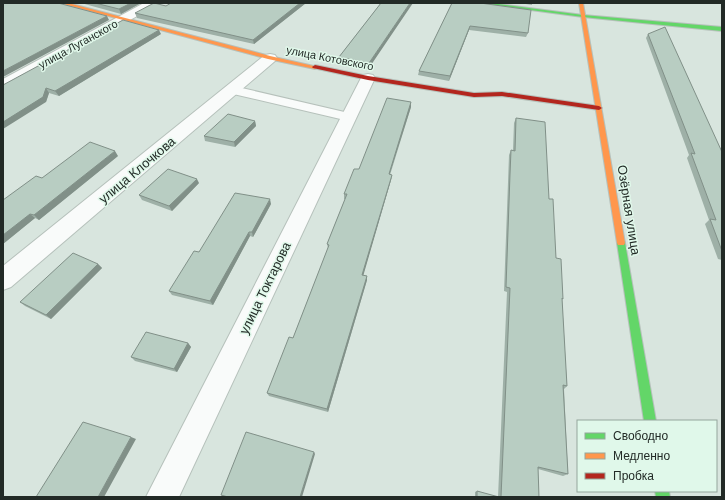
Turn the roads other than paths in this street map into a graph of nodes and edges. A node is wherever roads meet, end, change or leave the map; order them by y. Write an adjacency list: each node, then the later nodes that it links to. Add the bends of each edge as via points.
1 (62, 3): 6 (street, улица Котовского)
2 (153, 3): 6 (street, улица Луганского)
3 (480, 3): 5 (street)
4 (581, 3): 5 (street, Озёрная улица)
5 (583, 16): 7 (street); 12 (street, Озёрная улица)
6 (122, 20): 8 (street, улица Котовского); 10 (street, улица Луганского)
7 (722, 29)
8 (270, 58): 9 (street, улица Котовского); 11 (street, улица Клочкова)
9 (368, 78): 12 (street, улица Котовского, via 474,95 502,94); 13 (street, улица Токтарова)
10 (3, 85)
11 (233, 90): 13 (lane); 14 (street, улица Клочкова)
12 (599, 108): 15 (street, Озёрная улица)
13 (349, 118): 16 (street, улица Токтарова)
14 (3, 280)
15 (650, 420)
16 (162, 497)

